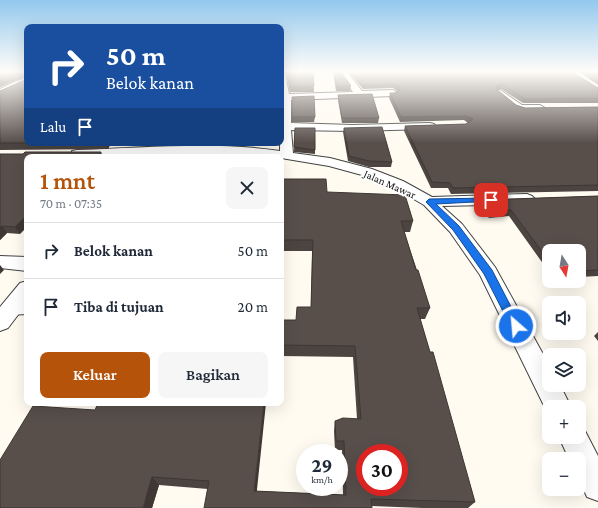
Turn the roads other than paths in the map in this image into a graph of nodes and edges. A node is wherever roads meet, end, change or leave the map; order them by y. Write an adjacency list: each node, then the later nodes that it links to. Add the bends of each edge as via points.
1 (334, 96): 3 (street)
2 (504, 96): 4 (street, via 520,108)
3 (286, 97): 5 (street)
4 (547, 108)
5 (285, 126): 6 (street); 11 (street)
6 (441, 126)
7 (213, 147): 8 (street, Jalan Mawar); 9 (street, Jalan Mawar)
8 (141, 154)
9 (280, 154)
10 (284, 155): 11 (street, Jalan Mawar)
11 (287, 155): 13 (street, Jalan Mawar, via 330,162 367,172 398,184)
12 (544, 198): 13 (street)
13 (429, 202): 18 (street, Jalan Mawar, via 456,228 488,272)
14 (0, 262): 15 (street)
15 (24, 264)
16 (24, 293): 17 (street)
17 (12, 314)
18 (554, 400)
19 (577, 444): 20 (street)
20 (598, 486)

